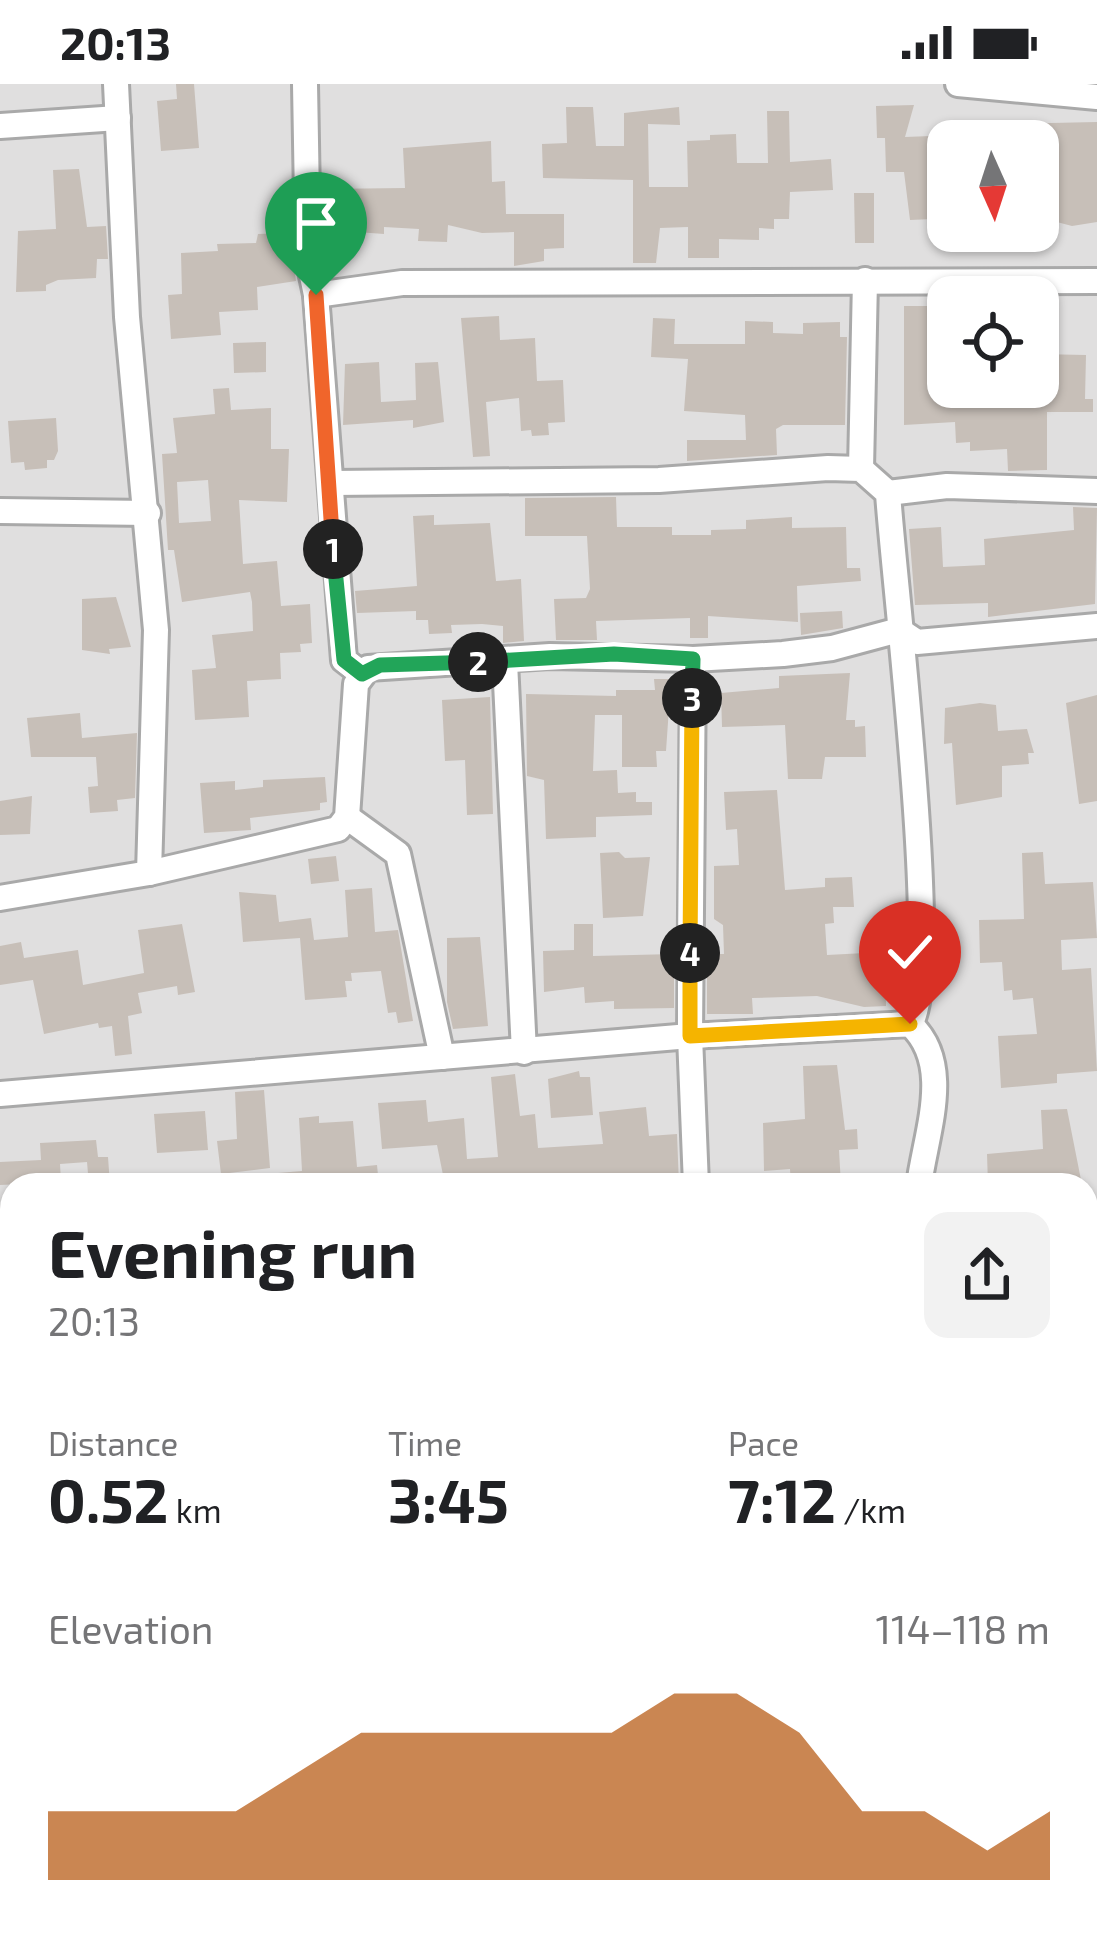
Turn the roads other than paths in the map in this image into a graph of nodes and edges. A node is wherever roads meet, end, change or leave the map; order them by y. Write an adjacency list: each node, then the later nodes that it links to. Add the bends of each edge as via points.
1 (116, 84): 5 (street)
2 (305, 84): 9 (street, via 308,257)
3 (958, 84): 4 (street)
4 (1097, 97)
5 (118, 118): 6 (street); 15 (street, via 134,414)
6 (0, 126)
7 (865, 280): 8 (street); 9 (street, via 402,283); 10 (street)
8 (1097, 280)
9 (316, 295): 11 (street)
10 (862, 469): 11 (street); 13 (street)
11 (332, 483): 20 (street, via 344,660)
12 (1097, 491): 13 (street, via 947,486)
13 (888, 493): 17 (street)
14 (0, 512): 15 (street)
15 (148, 514): 22 (street, via 157,630)
16 (1097, 626): 17 (street, via 917,642)
17 (899, 630): 18 (street, via 832,648); 24 (street, via 921,988)
18 (693, 659): 19 (street); 25 (street)
19 (505, 662): 20 (street, via 380,665); 26 (street)
20 (362, 674): 21 (street, via 353,700)
21 (347, 818): 22 (street, via 329,833); 27 (street, via 398,854)
22 (149, 874): 23 (street)
23 (0, 898)
24 (910, 1024): 25 (street); 30 (street, via 927,1039 937,1078)
25 (690, 1036): 26 (street); 29 (street)
26 (524, 1052): 27 (street)
27 (442, 1057): 28 (street)
28 (0, 1094)
29 (696, 1173)
30 (922, 1173)

